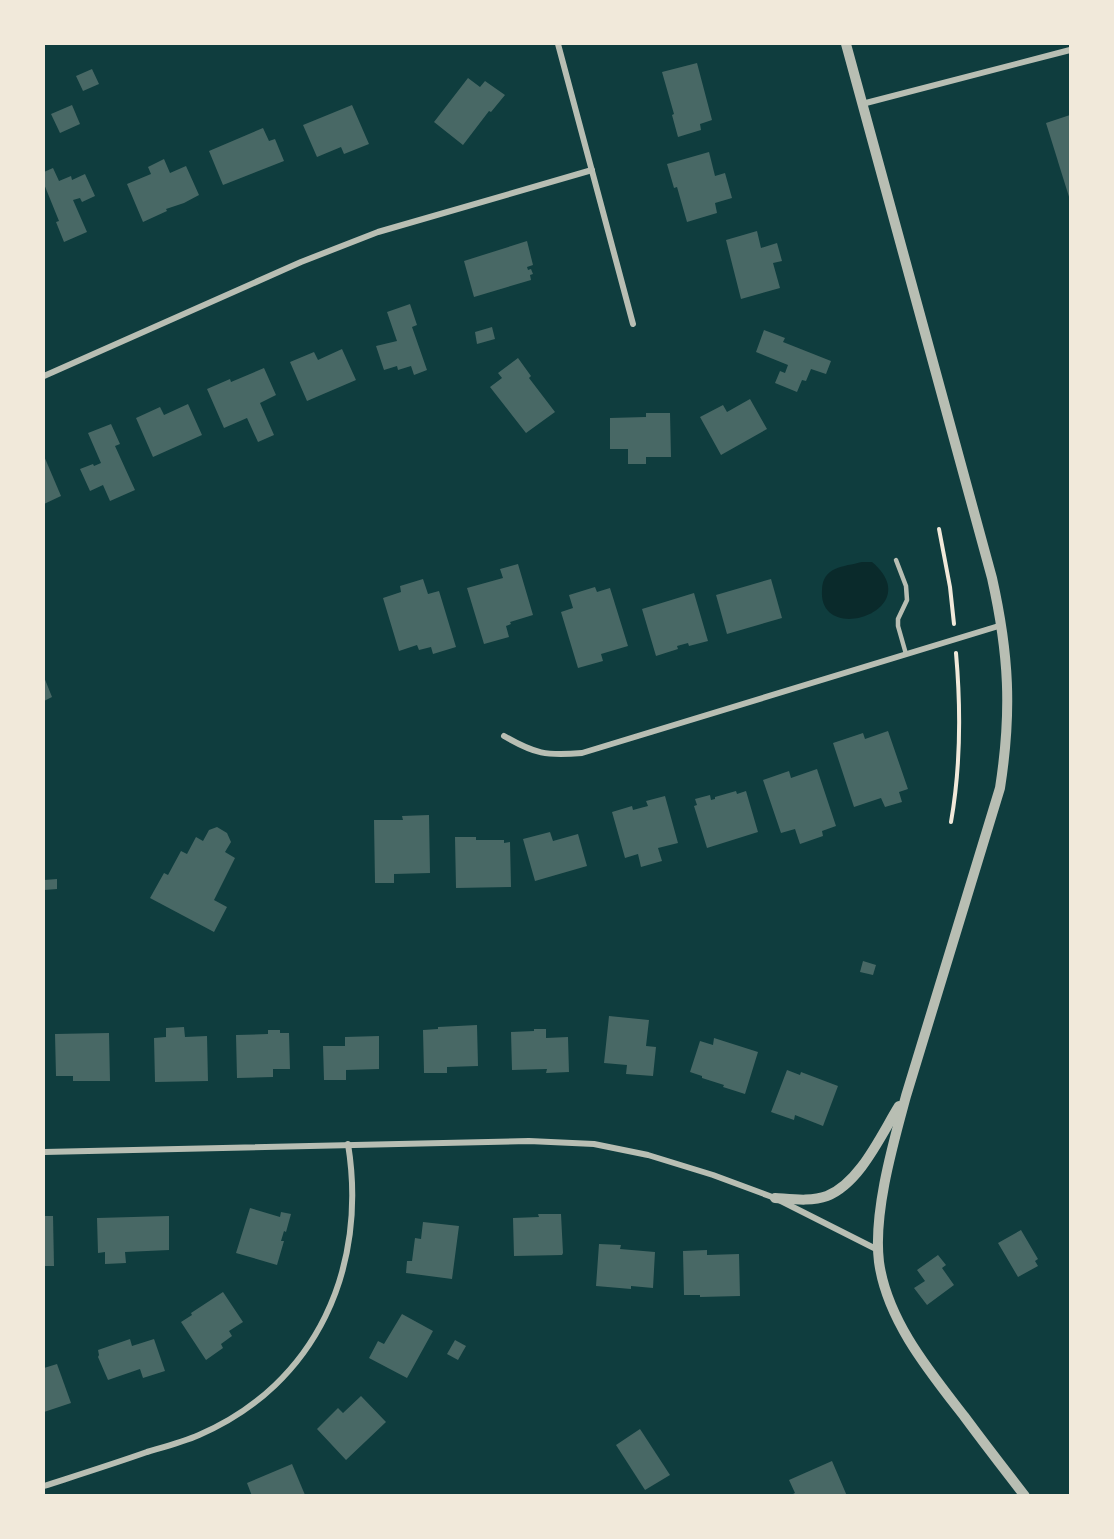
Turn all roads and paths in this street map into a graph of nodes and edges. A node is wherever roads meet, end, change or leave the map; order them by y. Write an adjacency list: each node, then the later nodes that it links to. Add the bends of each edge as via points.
1 (558, 44): 5 (street)
2 (846, 44): 4 (street)
3 (1071, 50): 4 (street)
4 (862, 104): 11 (street)
5 (592, 170): 6 (street); 7 (street, via 378,232)
6 (633, 324)
7 (44, 376)
8 (939, 529): 10 (path)
9 (896, 560): 12 (lane, via 906,586 907,600 898,619)
10 (954, 622)
11 (1002, 625): 12 (street); 16 (street, via 1008,682 1007,745 1000,788)
12 (906, 654): 14 (street, via 582,753 541,754)
13 (958, 674): 15 (path, via 959,756)
14 (504, 736)
15 (951, 822)
16 (906, 1096): 19 (street, via 867,1158 841,1189 825,1197); 20 (street, via 888,1166)
17 (348, 1144): 18 (street); 19 (street, via 594,1144 648,1155); 21 (street, via 353,1204 349,1246 339,1287 300,1360 278,1384 241,1413 199,1435)
18 (44, 1152)
19 (775, 1198): 20 (street)
20 (878, 1250): 22 (street, via 884,1282 903,1329 928,1369)
21 (44, 1486)
22 (1025, 1496)

